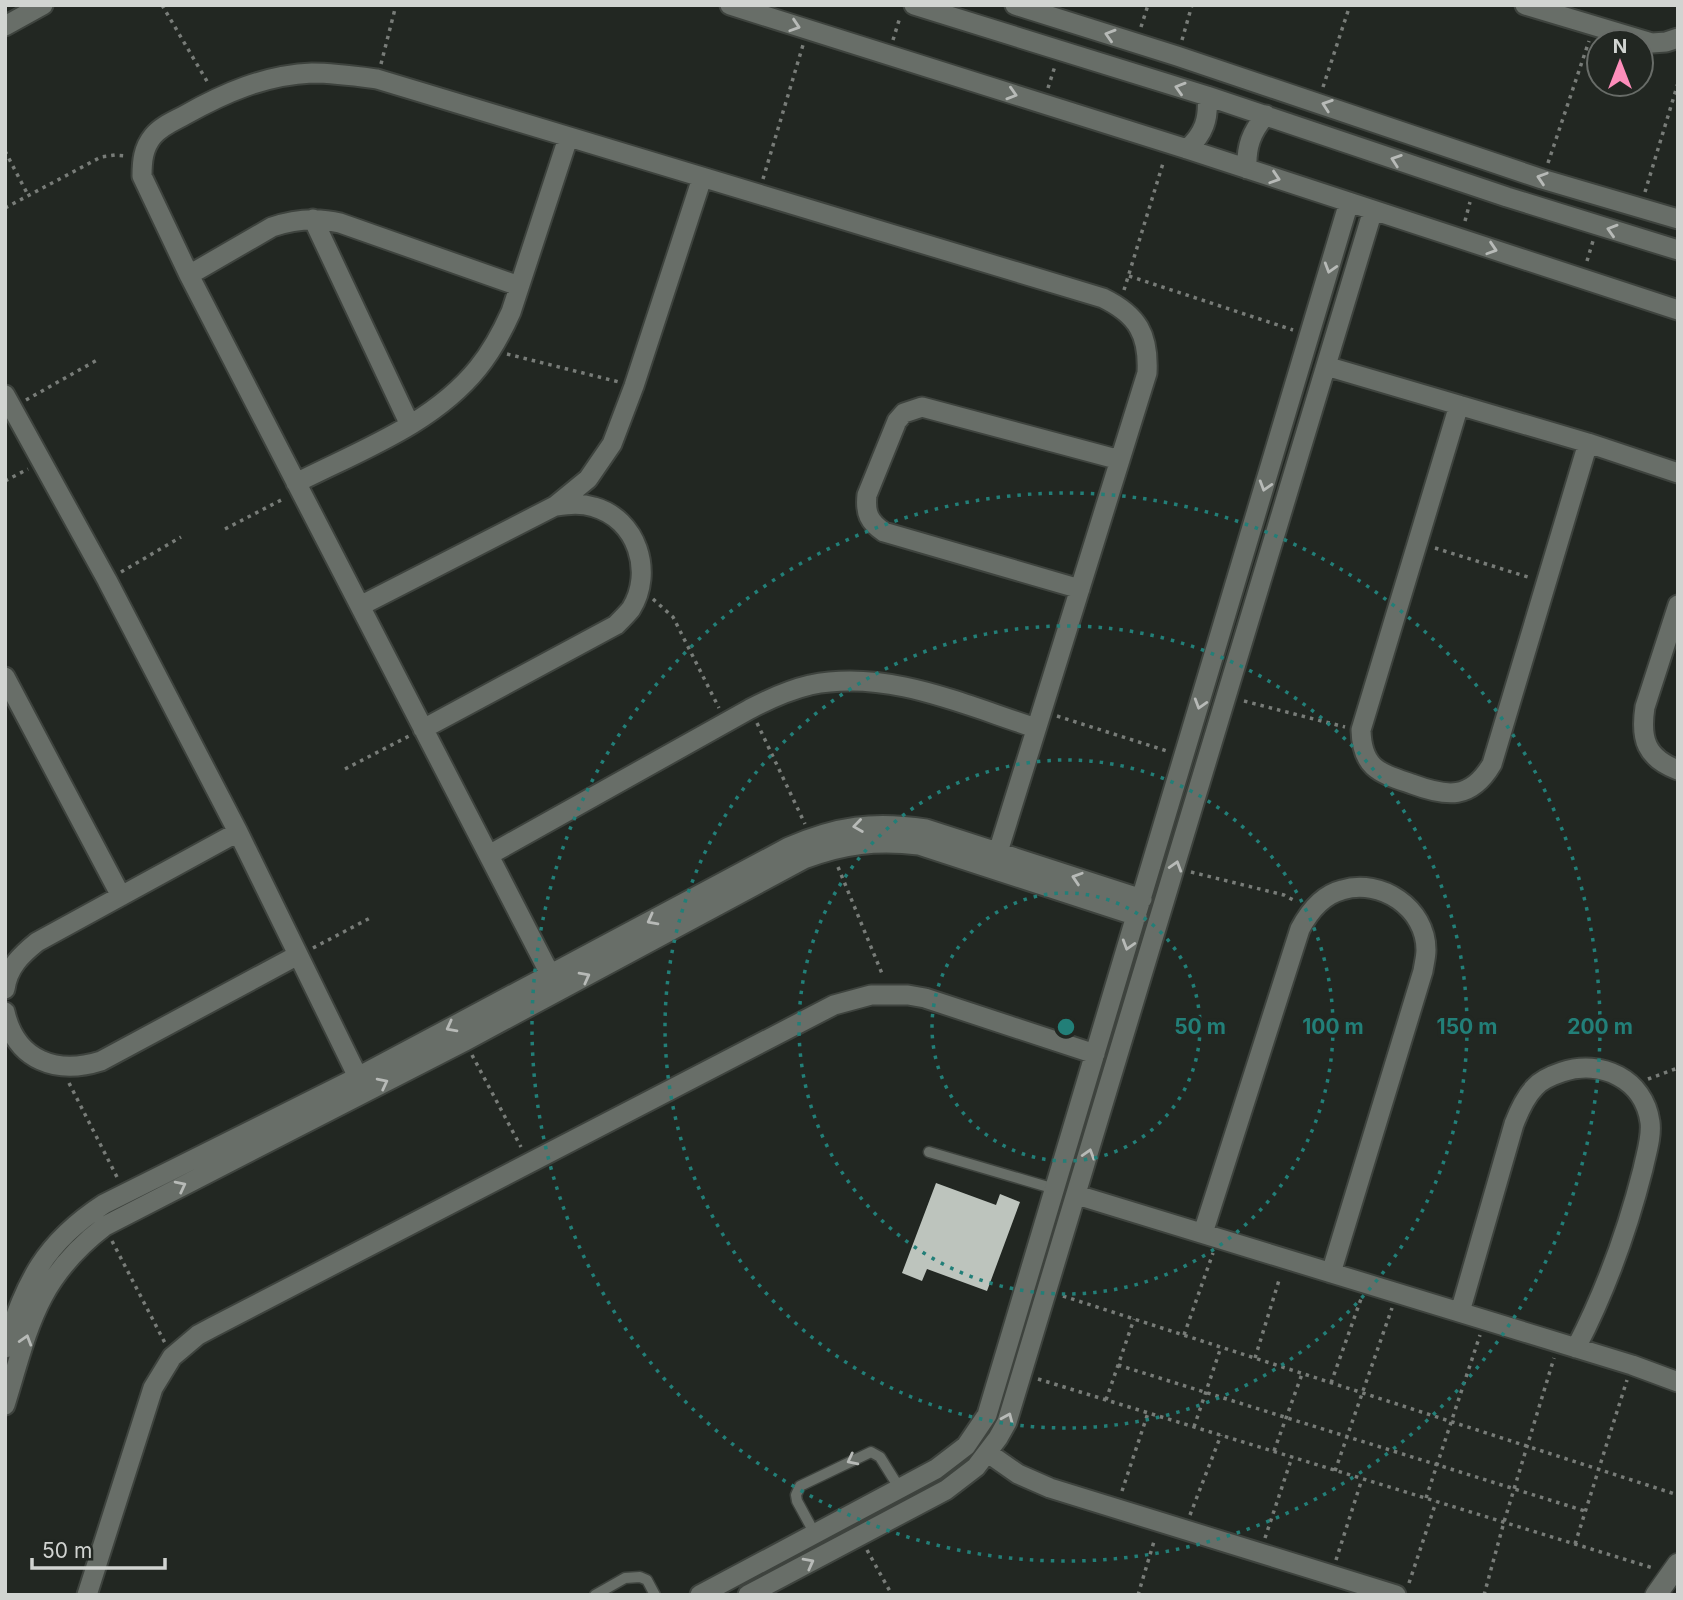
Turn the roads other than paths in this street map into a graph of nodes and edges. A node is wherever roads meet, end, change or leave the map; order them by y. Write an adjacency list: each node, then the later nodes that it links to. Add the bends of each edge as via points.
1 (43, 5): 6 (street)
2 (730, 5): 11 (street, one-way to 11)
3 (914, 5): 8 (street, one-way to 3)
4 (1014, 5): 17 (street, one-way to 4, via 1542,179 1177,55)
5 (1525, 5): 7 (street, via 1652,43)
6 (5, 26)
7 (1678, 38)
8 (1207, 96): 9 (street); 11 (street, via 1207,120 1196,141)
9 (1266, 115): 12 (street, via 1248,145); 18 (street, one-way to 9)
10 (568, 138): 13 (street); 19 (street, via 377,79 333,74 278,77 247,85 165,126 145,148 142,176); 20 (street)
11 (1178, 147): 12 (street)
12 (1247, 169): 14 (street, one-way to 14)
13 (702, 178): 27 (street, via 1119,306 1133,317 1148,354 1147,373); 30 (street, via 612,444 573,493)
14 (1349, 202): 15 (street); 42 (street, one-way to 42)
15 (1373, 210): 21 (street, one-way to 21); 22 (street)
16 (313, 219): 19 (street, via 272,227); 20 (street, via 340,223); 25 (street)
17 (1678, 219)
18 (1678, 250)
19 (189, 275): 29 (street)
20 (519, 286): 25 (street, via 492,350 458,390)
21 (1678, 310)
22 (1326, 366): 24 (street); 51 (street, one-way to 22)
23 (9, 401): 38 (street)
24 (1459, 405): 26 (street); 26 (street, via 1361,730 1365,755 1380,773 1437,793 1464,792 1476,785 1492,764)
25 (410, 425): 29 (street)
26 (1588, 443): 28 (street)
27 (1120, 460): 31 (street); 31 (street, via 922,407 904,413 897,421 867,495 868,517 884,532)
28 (1678, 473)
29 (298, 486): 33 (street)
30 (555, 506): 33 (street); 36 (street, via 576,503 596,507 629,531 642,570 630,610 617,625)
31 (1080, 589): 35 (street)
32 (1678, 605): 37 (street, via 1642,722 1651,752 1661,764)
33 (360, 606): 36 (street)
34 (5, 677): 41 (street)
35 (1039, 719): 39 (street); 40 (street, via 873,681 809,685 750,709)
36 (423, 729): 40 (street)
37 (1678, 770)
38 (238, 832): 41 (street); 43 (street)
39 (998, 852): 42 (street, one-way to 39); 44 (street, one-way to 44, via 926,829 897,825 840,829 789,847)
40 (488, 855): 44 (street)
41 (121, 896): 45 (street, via 37,942 17,959)
42 (1139, 907): 47 (street, one-way to 47); 58 (street, one-way to 42, via 41,1298 68,1258 105,1226 465,1041 804,859 859,843 919,845)
43 (298, 955): 46 (street, via 82,1067 62,1068 39,1060 21,1046); 48 (street)
44 (550, 974): 48 (street, one-way to 48)
45 (5, 989)
46 (5, 1012)
47 (1096, 1054): 50 (street); 63 (street, via 925,998 890,994 852,999 198,1335 172,1357 153,1388)
48 (358, 1077): 56 (street, via 85,1216 51,1248 27,1287)
49 (929, 1152): 50 (lane)
50 (1056, 1189): 60 (street, via 987,1415 978,1432 952,1459)
51 (1077, 1195): 52 (street); 59 (street, one-way to 51, via 1007,1422)
52 (1211, 1236): 53 (street); 53 (street, via 1300,929 1320,901 1341,890 1364,887 1387,892 1407,906 1420,925 1426,948 1423,971)
53 (1331, 1273): 54 (street)
54 (1460, 1312): 55 (street); 55 (street, via 1522,1105 1535,1086 1554,1074 1595,1067 1616,1073 1634,1086 1646,1105 1649,1143 1614,1268 1598,1305)
55 (1568, 1345): 57 (street)
56 (5, 1348)
57 (1678, 1382)
58 (5, 1405)
59 (988, 1453): 67 (street, one-way to 59, via 946,1490); 68 (street, via 1033,1482)
60 (900, 1489): 61 (street); 61 (lane, one-way to 61, via 880,1457 871,1452 800,1486 797,1501)
61 (815, 1534): 66 (street)
62 (1674, 1569): 69 (street)
63 (87, 1595)
64 (595, 1595): 65 (lane, via 633,1577 647,1580)
65 (655, 1595)
66 (700, 1595)
67 (748, 1595)
68 (1396, 1595)
69 (1656, 1595)

